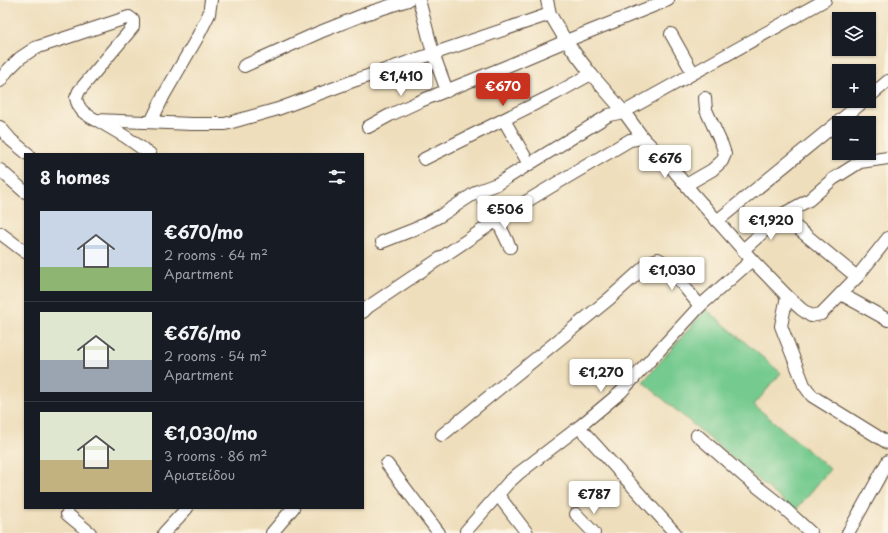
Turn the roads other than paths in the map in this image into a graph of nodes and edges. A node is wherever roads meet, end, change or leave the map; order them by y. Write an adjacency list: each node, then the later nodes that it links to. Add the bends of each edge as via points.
1 (211, 0): 23 (street, via 210,14)
2 (408, 0): 11 (street, via 320,32)
3 (419, 0): 10 (street)
4 (547, 0): 7 (street)
5 (668, 0): 9 (street)
6 (826, 0): 12 (street)
7 (550, 14): 9 (street); 10 (street)
8 (670, 34): 12 (street)
9 (566, 41): 13 (street); 16 (street)
10 (433, 53): 16 (street); 23 (street, via 278,109 226,124)
11 (244, 66)
12 (693, 73): 20 (street)
13 (591, 74): 20 (street); 22 (street)
14 (888, 81): 17 (street)
15 (0, 82): 21 (street, via 20,58 35,48 129,17 133,20 133,26 76,98 85,115)
16 (447, 91): 25 (street, via 390,115)
17 (876, 91)
18 (705, 98): 33 (street, via 706,110 724,154 722,161 712,170)
19 (856, 108): 38 (street)
20 (624, 112): 26 (street); 31 (street, via 609,115)
21 (96, 120): 23 (street); 28 (street)
22 (504, 120): 30 (street); 31 (street)
23 (151, 122)
24 (0, 127): 27 (street)
25 (368, 128)
26 (643, 138): 33 (street); 37 (street, via 630,140)
27 (27, 153)
28 (149, 153)
29 (888, 158): 36 (street, via 860,162 833,179 809,200)
30 (424, 159)
31 (529, 164): 35 (street, via 497,184)
32 (0, 170): 34 (street)
33 (686, 185): 38 (street)
34 (24, 191)
35 (478, 191): 37 (street); 41 (street, via 440,216)
36 (783, 214): 43 (street); 46 (street)
37 (497, 220): 42 (street); 50 (street)
38 (718, 222): 43 (street)
39 (0, 233): 44 (street)
40 (888, 238): 46 (street)
41 (382, 242)
42 (510, 246)
43 (743, 250): 45 (street)
44 (24, 251)
45 (752, 260): 48 (street); 49 (street)
46 (857, 276): 47 (street)
47 (841, 294): 48 (street, via 821,314 811,316); 51 (street)
48 (787, 296): 55 (street, via 781,326 804,385 812,396)
49 (700, 306): 52 (street, via 620,392); 53 (street, via 665,263 658,259 650,262 609,299)
50 (364, 311)
51 (888, 320)
52 (579, 426): 58 (street, via 519,473); 70 (street)
53 (442, 435)
54 (697, 435): 71 (street, via 783,506)
55 (888, 443)
56 (888, 462): 72 (street)
57 (387, 464): 67 (street)
58 (498, 495): 63 (street); 68 (street)
59 (186, 509): 65 (street)
60 (292, 509): 66 (street)
61 (68, 514): 64 (street)
62 (576, 514): 69 (street)
63 (466, 531)
64 (90, 533)
65 (164, 533)
66 (272, 533)
67 (439, 533)
68 (527, 533)
69 (594, 533)
70 (675, 533)
71 (811, 533)
72 (848, 533)

